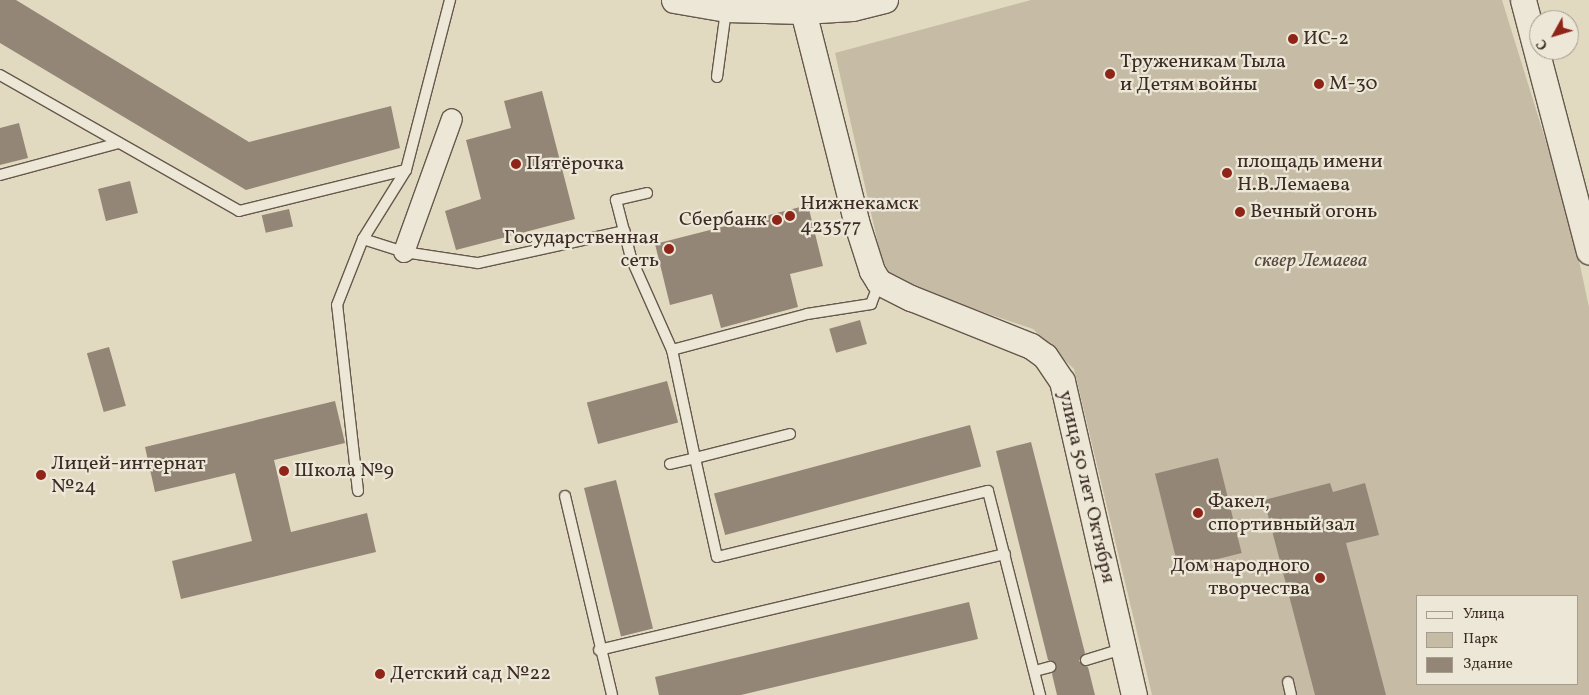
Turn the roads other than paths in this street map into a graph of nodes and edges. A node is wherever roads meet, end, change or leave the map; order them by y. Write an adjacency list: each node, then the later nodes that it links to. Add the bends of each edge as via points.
1 (450, 0): 11 (lane)
2 (674, 0): 6 (street)
3 (885, 0): 5 (street, via 852,8)
4 (1523, 0): 16 (street)
5 (805, 5): 6 (street); 18 (street, via 856,221 872,271)
6 (726, 9): 8 (lane)
7 (0, 75): 10 (lane)
8 (717, 77)
9 (452, 119): 17 (street)
10 (120, 143): 11 (lane, via 239,211); 12 (lane)
11 (406, 170): 15 (lane)
12 (0, 176)
13 (647, 193): 14 (lane, via 616,200)
14 (625, 231): 17 (lane, via 478,263); 19 (lane, via 631,258)
15 (363, 239): 17 (lane); 23 (lane, via 337,305)
16 (1589, 248)
17 (404, 252)
18 (880, 282): 19 (lane, via 871,304 807,314); 26 (street, улица 50 лет Октября, via 911,298 1008,334 1032,346 1054,366 1068,398)
19 (672, 350): 21 (lane)
20 (790, 434): 21 (lane)
21 (695, 458): 22 (lane); 25 (lane, via 717,556 988,491)
22 (670, 464)
23 (358, 491)
24 (565, 496): 27 (lane)
25 (1005, 554): 27 (lane); 30 (lane)
26 (1123, 649): 28 (lane); 34 (street, улица 50 лет Октября)
27 (599, 650): 32 (lane)
28 (1086, 660)
29 (1050, 667): 30 (lane)
30 (1035, 671): 33 (lane)
31 (1288, 682): 35 (lane)
32 (612, 695)
33 (1040, 695)
34 (1134, 695)
35 (1291, 695)

